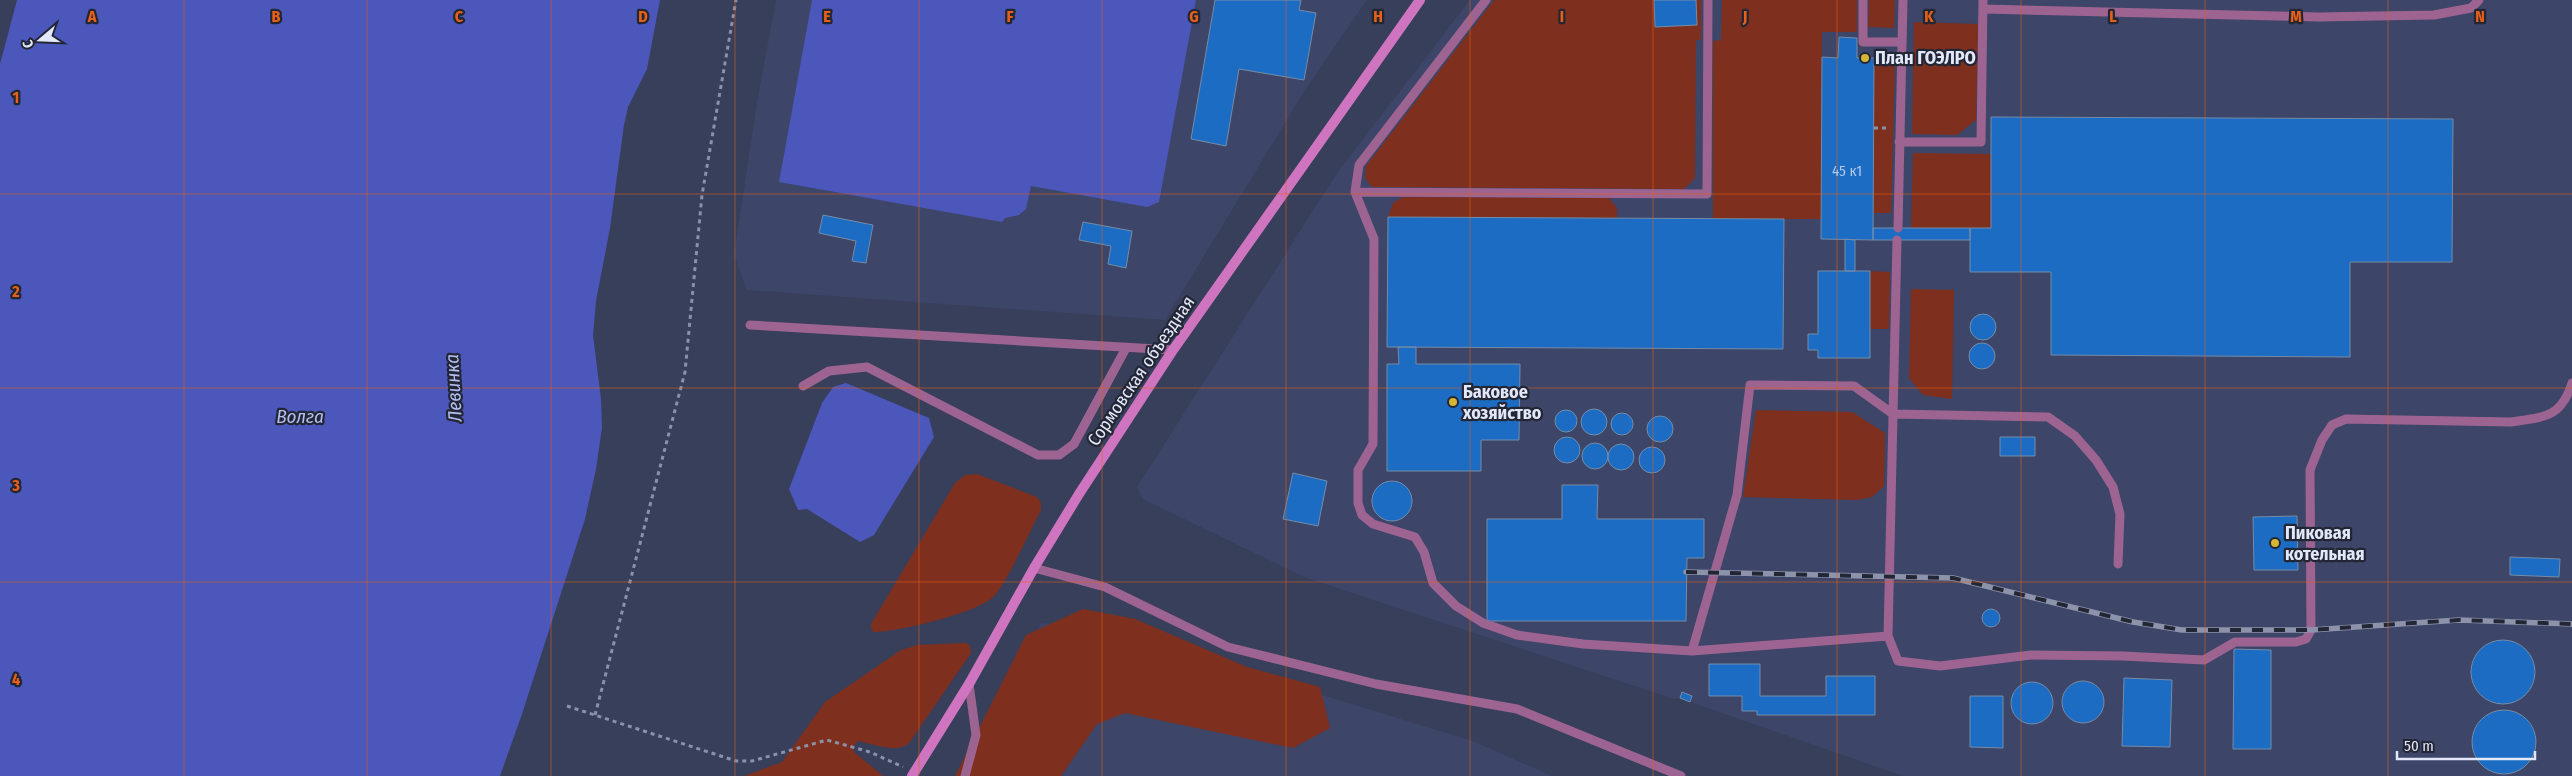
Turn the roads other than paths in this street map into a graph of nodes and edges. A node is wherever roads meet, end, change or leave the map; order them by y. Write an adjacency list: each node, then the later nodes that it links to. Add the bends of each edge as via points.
1 (1420, 0): 15 (street, Сормовская объездная)
2 (1486, 0): 10 (lane, via 1359,165)
3 (1708, 0): 10 (lane, via 1707,194)
4 (1863, 0): 8 (lane, via 1863,42)
5 (1903, 0): 8 (lane)
6 (2479, 0): 7 (lane, via 2471,8 2434,15 2367,16)
7 (1984, 4): 9 (lane, via 1981,142)
8 (1902, 42): 9 (lane)
9 (1899, 142): 11 (lane)
10 (1355, 192): 23 (lane, via 1374,239 1373,444 1358,470 1358,503 1362,515 1373,524 1415,538 1424,552 1433,583 1456,606 1483,623 1517,635 1583,644)
11 (1898, 228)
12 (1897, 240): 19 (lane)
13 (750, 325): 14 (lane)
14 (1126, 348): 15 (lane); 17 (lane, via 1074,444 1059,455 1038,456 867,367 829,371)
15 (1173, 350): 21 (street, Сормовская объездная, via 1078,494)
16 (2572, 383): 18 (lane)
17 (803, 386)
18 (2569, 399): 22 (lane, via 2553,413 2511,422 2346,419 2332,425 2310,470 2310,630 2306,639 2296,642 2234,642 2204,660 2031,655 1940,666 1898,661)
19 (1893, 414): 20 (lane, via 2048,417 2075,436 2113,487 2120,514); 22 (lane); 23 (lane, via 1854,386 1750,385 1737,495)
20 (2118, 564)
21 (1034, 568): 24 (street, Сормовская объездная); 27 (lane, via 1105,587 1228,646 1376,684 1517,708)
22 (1888, 636): 23 (lane)
23 (1692, 651)
24 (969, 684): 25 (street, Сормовская объездная); 26 (lane, via 976,735)
25 (913, 774)
26 (965, 776)
27 (1681, 776)

